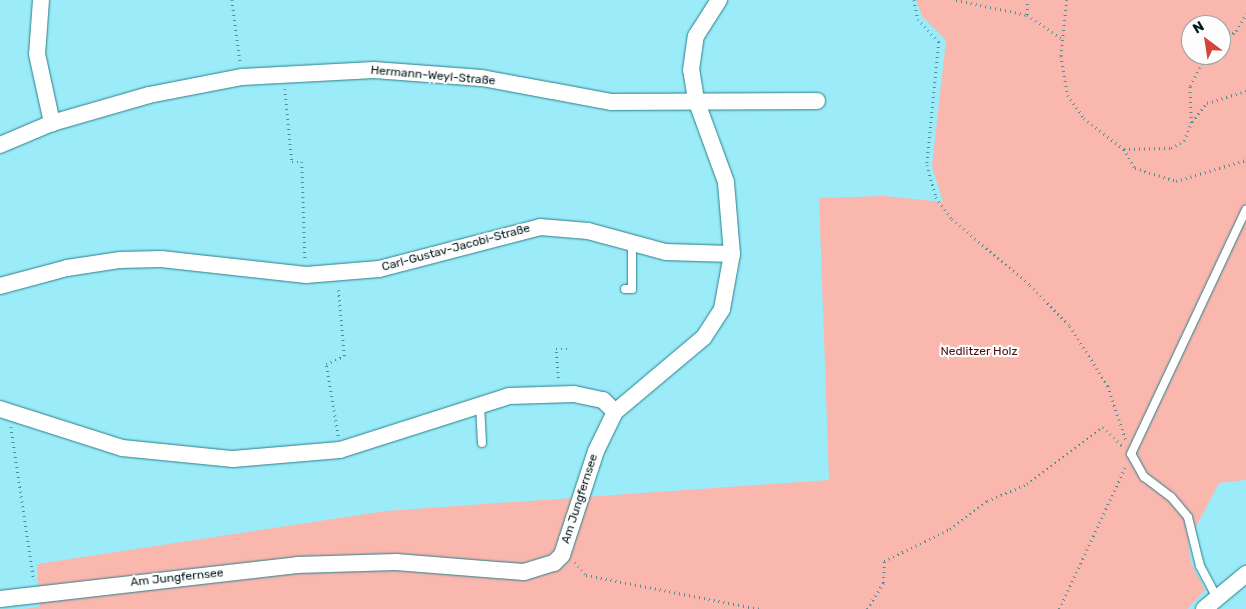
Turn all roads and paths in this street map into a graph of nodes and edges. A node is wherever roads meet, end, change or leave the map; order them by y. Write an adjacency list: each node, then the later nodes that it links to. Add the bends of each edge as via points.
1 (41, 0): 18 (street, via 37,54)
2 (232, 0): 14 (path)
3 (719, 0): 16 (street, Am Jungfernsee, via 705,18 692,54)
4 (914, 0): 37 (path, via 918,19 939,42 927,165 936,197 952,219 1030,285 1070,326 1108,386)
5 (956, 0): 9 (path)
6 (1027, 0): 9 (path)
7 (1067, 0): 11 (path)
8 (1246, 14): 10 (path)
9 (1026, 15): 11 (path)
10 (1231, 35)
11 (1061, 38): 21 (path, via 1062,73 1072,102 1084,118)
12 (1201, 65): 19 (path, via 1190,86)
13 (283, 75): 14 (street, Hermann-Weyl-Straße); 16 (street, Hermann-Weyl-Straße, via 374,70 482,78 612,102 665,105); 27 (path, via 292,162 302,162)
14 (242, 78): 18 (street, Hermann-Weyl-Straße, via 149,95)
15 (1246, 91): 19 (path, via 1207,103)
16 (696, 100): 17 (street, Hermann-Weyl-Straße); 25 (street, Am Jungfernsee, via 726,182)
17 (817, 101)
18 (52, 123): 20 (street, Hermann-Weyl-Straße)
19 (1191, 123): 21 (path, via 1188,136 1178,146)
20 (0, 145)
21 (1124, 150): 22 (path, via 1135,168 1176,181)
22 (1246, 160)
23 (1246, 210): 37 (lane)
24 (632, 244): 25 (street, Carl-Gustav-Jacobi-Straße, via 666,252); 26 (street, Carl-Gustav-Jacobi-Straße, via 588,231 540,226 418,261); 29 (lane, via 632,289)
25 (732, 254): 34 (street, Am Jungfernsee, via 722,309 704,337)
26 (336, 273): 27 (street, Carl-Gustav-Jacobi-Straße); 36 (path, via 344,356 326,364)
27 (306, 275): 28 (street, Carl-Gustav-Jacobi-Straße, via 161,259 120,260 66,268)
28 (0, 286)
29 (624, 289)
30 (567, 348): 31 (path, via 556,349 557,378)
31 (566, 379)
32 (480, 403): 34 (street, via 540,392 574,394 603,400); 35 (lane); 36 (street)
33 (4, 411): 36 (street, via 95,441 179,457 242,459); 40 (path)
34 (615, 412): 38 (street, Am Jungfernsee, via 596,451)
35 (482, 443)
36 (340, 450)
37 (1131, 454): 41 (lane, via 1144,477 1171,497 1188,517 1200,566); 44 (path, via 1103,427 1034,479 987,501 920,546 884,562 883,583); 45 (path)
38 (563, 550): 40 (street, Am Jungfernsee, via 554,563 524,572 396,562 336,563); 43 (path, via 586,575)
39 (1246, 574): 41 (street)
40 (35, 594): 42 (street, Am Jungfernsee)
41 (1216, 596): 46 (street)
42 (0, 599)
43 (760, 609)
44 (867, 609)
45 (1059, 609)
46 (1204, 609)

